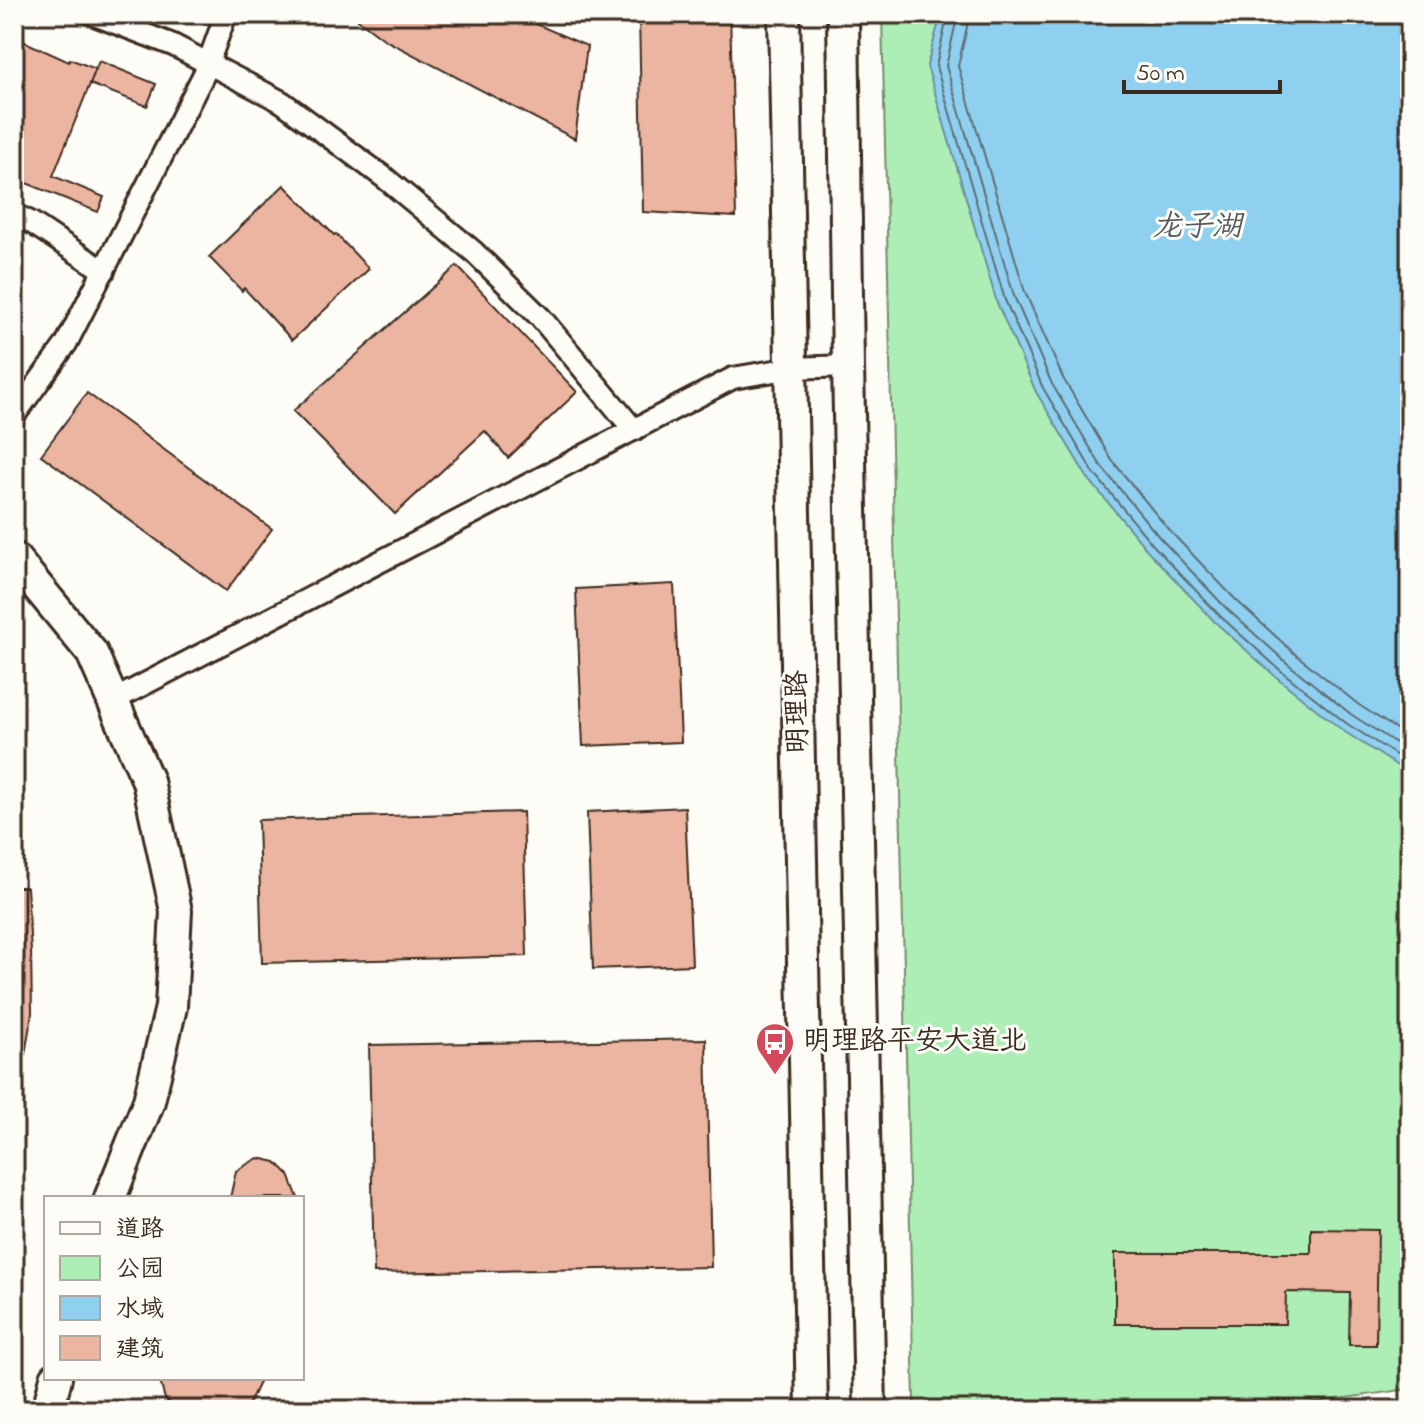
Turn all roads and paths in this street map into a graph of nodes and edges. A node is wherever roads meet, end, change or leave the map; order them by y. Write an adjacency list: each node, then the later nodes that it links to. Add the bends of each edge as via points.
1 (92, 14): 5 (street)
2 (226, 14): 5 (street)
3 (784, 14): 9 (main road, 明理路)
4 (843, 14): 8 (main road, 明理路)
5 (208, 63): 7 (street); 11 (street, via 282,102 474,252 541,318)
6 (14, 214): 7 (street)
7 (104, 271): 10 (street, via 66,344)
8 (848, 366): 9 (street); 18 (main road, 明理路)
9 (792, 368): 11 (street, via 733,378); 17 (main road, 明理路)
10 (14, 416)
11 (634, 430): 13 (street)
12 (14, 558): 13 (main road, via 92,653)
13 (112, 701): 14 (main road, via 148,781 176,911 171,1007 149,1101)
14 (111, 1196)
15 (56, 1380): 16 (main road)
16 (48, 1410)
17 (812, 1410)
18 (870, 1410)

